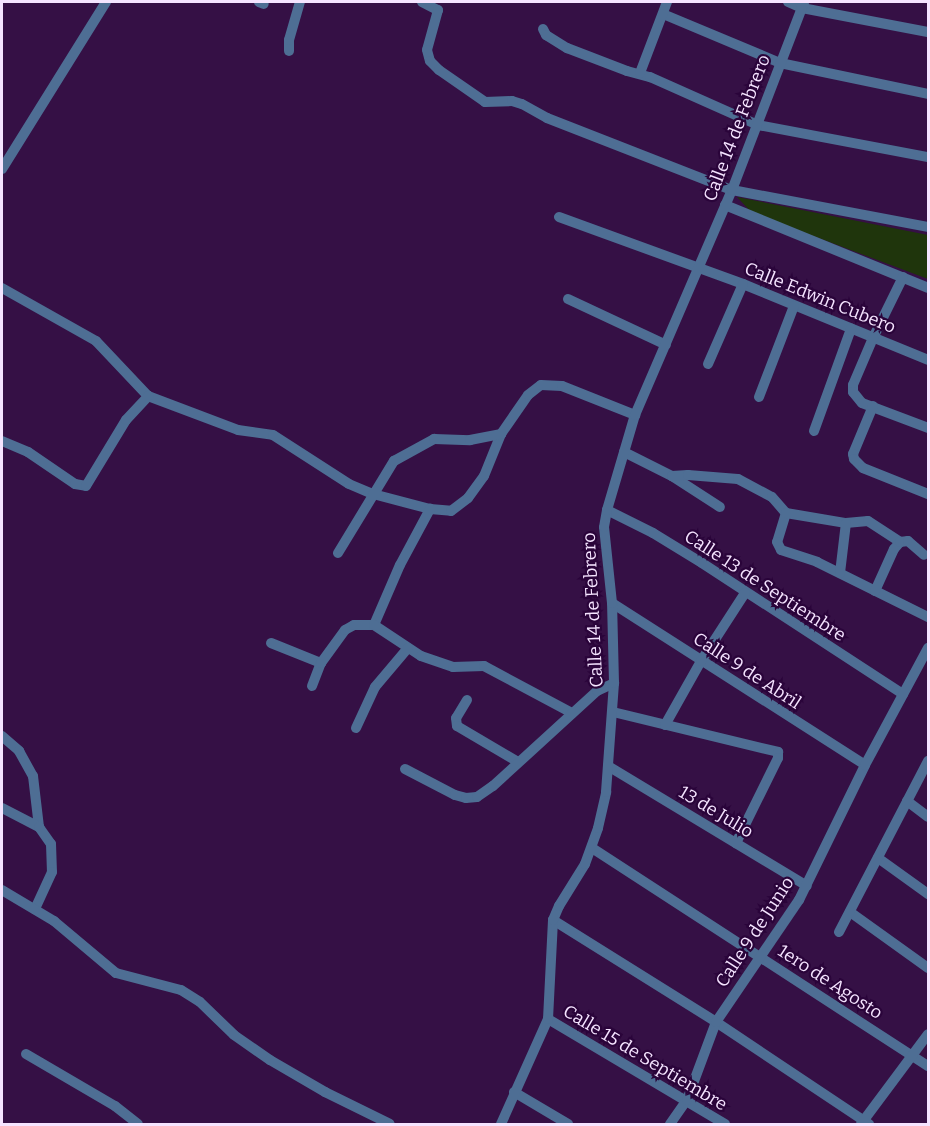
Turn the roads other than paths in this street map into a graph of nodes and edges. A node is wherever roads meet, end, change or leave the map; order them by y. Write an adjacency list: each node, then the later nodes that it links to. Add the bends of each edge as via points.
1 (106, 2): 16 (street)
2 (300, 2): 10 (street)
3 (422, 2): 17 (street, via 438,10 427,50 430,61 485,102 512,101)
4 (667, 2): 7 (street)
5 (788, 2): 6 (street)
6 (803, 4): 9 (street); 11 (street, Calle 14 de Febrero)
7 (663, 15): 11 (street); 12 (street)
8 (543, 29): 12 (street, via 567,48)
9 (928, 32)
10 (289, 51)
11 (780, 63): 13 (street); 14 (street, Calle 14 de Febrero)
12 (640, 73): 14 (street)
13 (928, 94)
14 (758, 125): 15 (street); 17 (street, Calle 14 de Febrero)
15 (928, 157)
16 (2, 169)
17 (732, 190): 18 (street, Calle 14 de Febrero); 20 (street)
18 (725, 206): 21 (street, Calle 14 de Febrero); 22 (street)
19 (559, 217): 21 (street, Calle Edwin Cubero)
20 (928, 227)
21 (698, 267): 23 (street, Calle Edwin Cubero); 30 (street, Calle 14 de Febrero)
22 (903, 277): 25 (street); 29 (street)
23 (743, 284): 27 (street, Calle Edwin Cubero); 32 (street)
24 (2, 288): 33 (street, via 96,341)
25 (928, 288)
26 (568, 299): 30 (street)
27 (794, 306): 28 (street, Calle Edwin Cubero); 34 (street)
28 (851, 329): 29 (street, Calle Edwin Cubero); 38 (street)
29 (873, 338): 31 (street, Calle Edwin Cubero); 35 (street, via 853,392 862,403)
30 (666, 345): 36 (street, Calle 14 de Febrero)
31 (928, 360)
32 (708, 364)
33 (148, 396): 40 (street, via 126,420 86,486 75,484 28,452); 43 (street, via 237,430 273,435 329,474)
34 (759, 397)
35 (873, 406): 37 (street); 44 (street, via 853,454 857,464)
36 (635, 415): 39 (street, via 562,387 541,385 528,395); 41 (street, Calle 14 de Febrero)
37 (928, 428)
38 (814, 432)
39 (501, 434): 43 (street, via 470,440 434,439 394,461); 46 (street, via 484,476 461,505 451,511)
40 (2, 441)
41 (624, 452): 42 (street); 47 (street, Calle 14 de Febrero)
42 (672, 476): 45 (street); 48 (street, via 738,479 772,497)
43 (373, 494): 46 (street); 51 (street)
44 (928, 494)
45 (720, 507)
46 (430, 509): 58 (street)
47 (607, 510): 55 (street, Calle 13 de Septiembre, via 653,533); 56 (street, Calle 14 de Febrero, via 604,527)
48 (786, 513): 49 (street); 53 (street, via 777,546)
49 (846, 523): 50 (street, via 868,521); 53 (street)
50 (900, 542): 52 (street, via 908,541); 54 (street)
51 (338, 553)
52 (924, 555)
53 (840, 573): 54 (street)
54 (875, 591): 57 (street)
55 (745, 593): 62 (street); 66 (street, Calle 13 de Septiembre)
56 (612, 603): 62 (street, Calle 9 de Abril); 64 (street, Calle 14 de Febrero)
57 (928, 617)
58 (374, 625): 60 (street); 63 (street, via 354,625 345,630)
59 (271, 643): 63 (street)
60 (408, 648): 69 (street, via 453,667 484,666); 71 (street, via 375,687)
61 (928, 648): 66 (street, Calle 9 de Junio)
62 (701, 661): 70 (street); 75 (street, Calle 9 de Abril)
63 (321, 663): 65 (street)
64 (614, 683): 68 (street, Calle 14 de Febrero); 69 (street, via 597,691)
65 (312, 686)
66 (903, 694): 75 (street, Calle 9 de Junio)
67 (466, 700): 74 (street, via 455,721 457,726)
68 (613, 712): 70 (street); 76 (street, Calle 14 de Febrero)
69 (572, 713): 74 (street)
70 (665, 725): 82 (street, via 778,752)
71 (356, 728)
72 (2, 736): 81 (street, via 19,751 33,776)
73 (928, 761): 78 (street)
74 (518, 762): 77 (street, via 484,794 466,798)
75 (865, 765): 85 (street, Calle 9 de Junio)
76 (608, 766): 82 (street, 13 de Julio); 83 (street, Calle 14 de Febrero, via 606,792)
77 (405, 769)
78 (908, 801): 80 (street); 84 (street)
79 (2, 808): 81 (street)
80 (928, 817)
81 (39, 827): 88 (street, via 51,844 52,872)
82 (736, 843): 85 (street, 13 de Julio)
83 (592, 848): 90 (street, Calle 14 de Febrero); 92 (street, 1ero de Agosto)
84 (878, 858): 87 (street); 89 (street)
85 (807, 886): 92 (street, Calle 9 de Junio)
86 (2, 890): 88 (street)
87 (928, 894)
88 (35, 909): 104 (street, via 73,935 116,973 172,986 191,995 234,1035 270,1060)
89 (850, 912): 91 (street); 93 (street)
90 (553, 920): 94 (street, Calle 14 de Febrero); 95 (street)
91 (839, 932)
92 (760, 956): 95 (street, Calle 9 de Junio); 98 (street, 1ero de Agosto)
93 (928, 968)
94 (548, 1019): 100 (street, Calle 14 de Febrero); 101 (street, Calle 15 de Septiembre)
95 (716, 1022): 101 (street, Calle 9 de Junio); 102 (street)
96 (928, 1034): 98 (street)
97 (26, 1054): 103 (street, via 115,1106)
98 (914, 1056): 99 (street, 1ero de Agosto); 102 (street)
99 (928, 1066)
100 (514, 1092): 105 (street, Calle 14 de Febrero); 106 (street)
101 (687, 1100): 107 (street, Calle 9 de Junio); 108 (street, Calle 15 de Septiembre)
102 (864, 1123)
103 (138, 1125)
104 (390, 1125)
105 (501, 1125)
106 (568, 1125)
107 (670, 1125)
108 (725, 1125)

